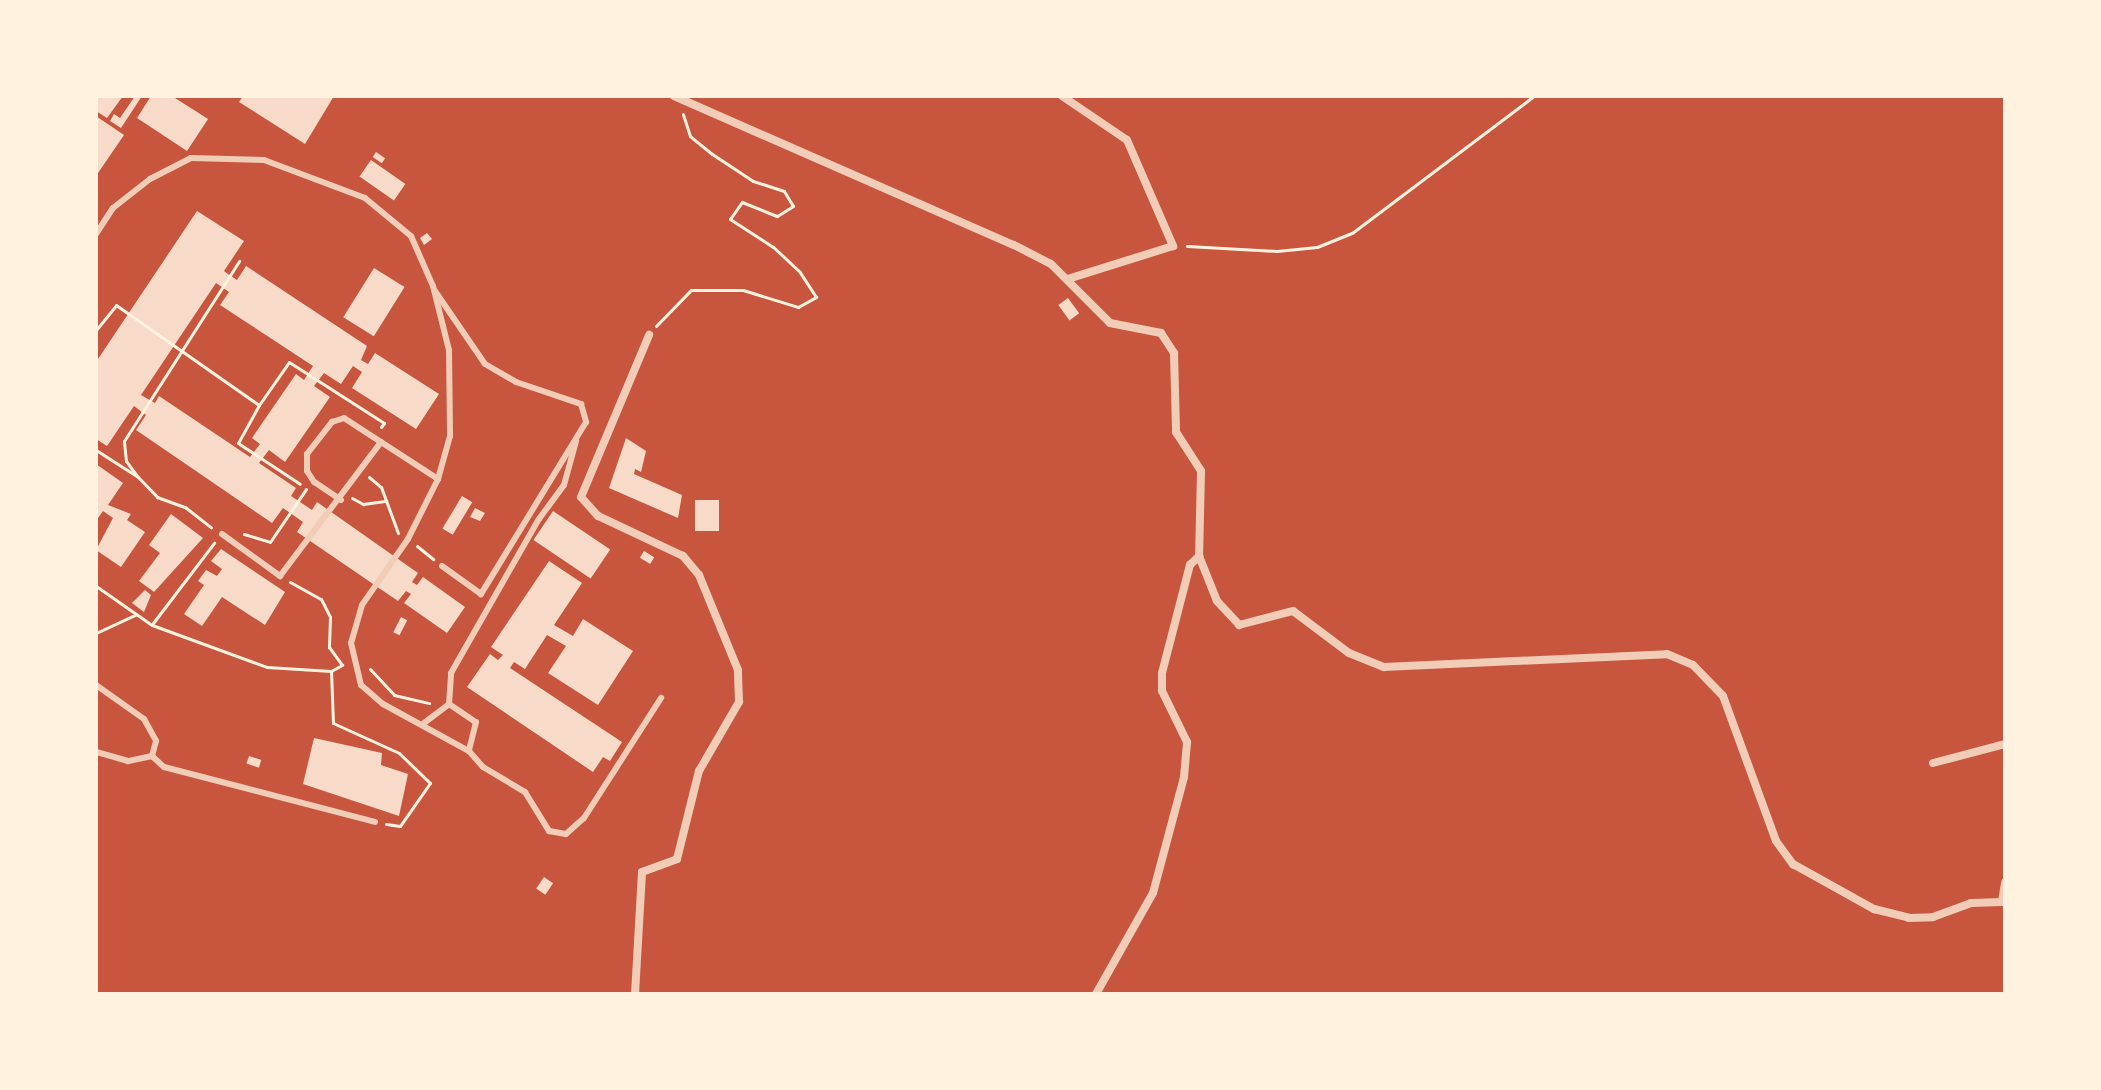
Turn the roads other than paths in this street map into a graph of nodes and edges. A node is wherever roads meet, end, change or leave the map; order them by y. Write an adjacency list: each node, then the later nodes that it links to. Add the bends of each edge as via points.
1 (1062, 96): 4 (street, via 1127,140 1173,246)
2 (678, 98): 4 (street, via 854,178 928,204 1051,264)
3 (96, 234): 5 (lane, via 113,208 150,179 191,158 264,160 365,198 411,236)
4 (1068, 279): 12 (street, via 1110,323 1142,325 1170,342 1176,432 1203,480)
5 (433, 286): 7 (lane, via 485,364 516,382 581,404 586,422); 9 (lane, via 449,350 450,436)
6 (649, 335): 25 (street, via 581,497 598,516 683,556 699,575 738,670 739,702 699,771 677,859 642,872)
7 (579, 432): 13 (lane, via 481,594); 16 (lane, via 564,485 451,673)
8 (381, 442): 9 (lane); 10 (lane); 10 (lane, via 344,418 332,422 307,454 307,471 314,482)
9 (438, 479): 17 (lane, via 408,539 362,605 351,643 361,685 383,704)
10 (344, 496): 11 (lane, via 280,576)
11 (222, 534)
12 (1199, 556): 24 (street, via 1217,601 1239,625 1293,611 1349,653 1384,667 1667,654 1693,665 1723,696 1776,841 1793,864 1815,879 1874,909 1909,918 1933,917 1971,903 2002,902); 26 (street, via 1190,565 1162,673 1162,691 1187,742 1184,777 1153,893)
13 (442, 566)
14 (96, 685): 21 (lane, via 144,719 156,741)
15 (661, 698): 19 (lane, via 584,818 566,834 549,831 525,792 483,767)
16 (449, 704): 17 (lane); 19 (lane, via 476,722)
17 (424, 723): 19 (lane)
18 (2005, 744): 22 (street)
19 (469, 751)
20 (96, 752): 21 (lane, via 128,761)
21 (152, 756): 23 (lane, via 164,767)
22 (1933, 763)
23 (375, 822)
24 (2005, 882)
25 (635, 994)
26 (1096, 994)

